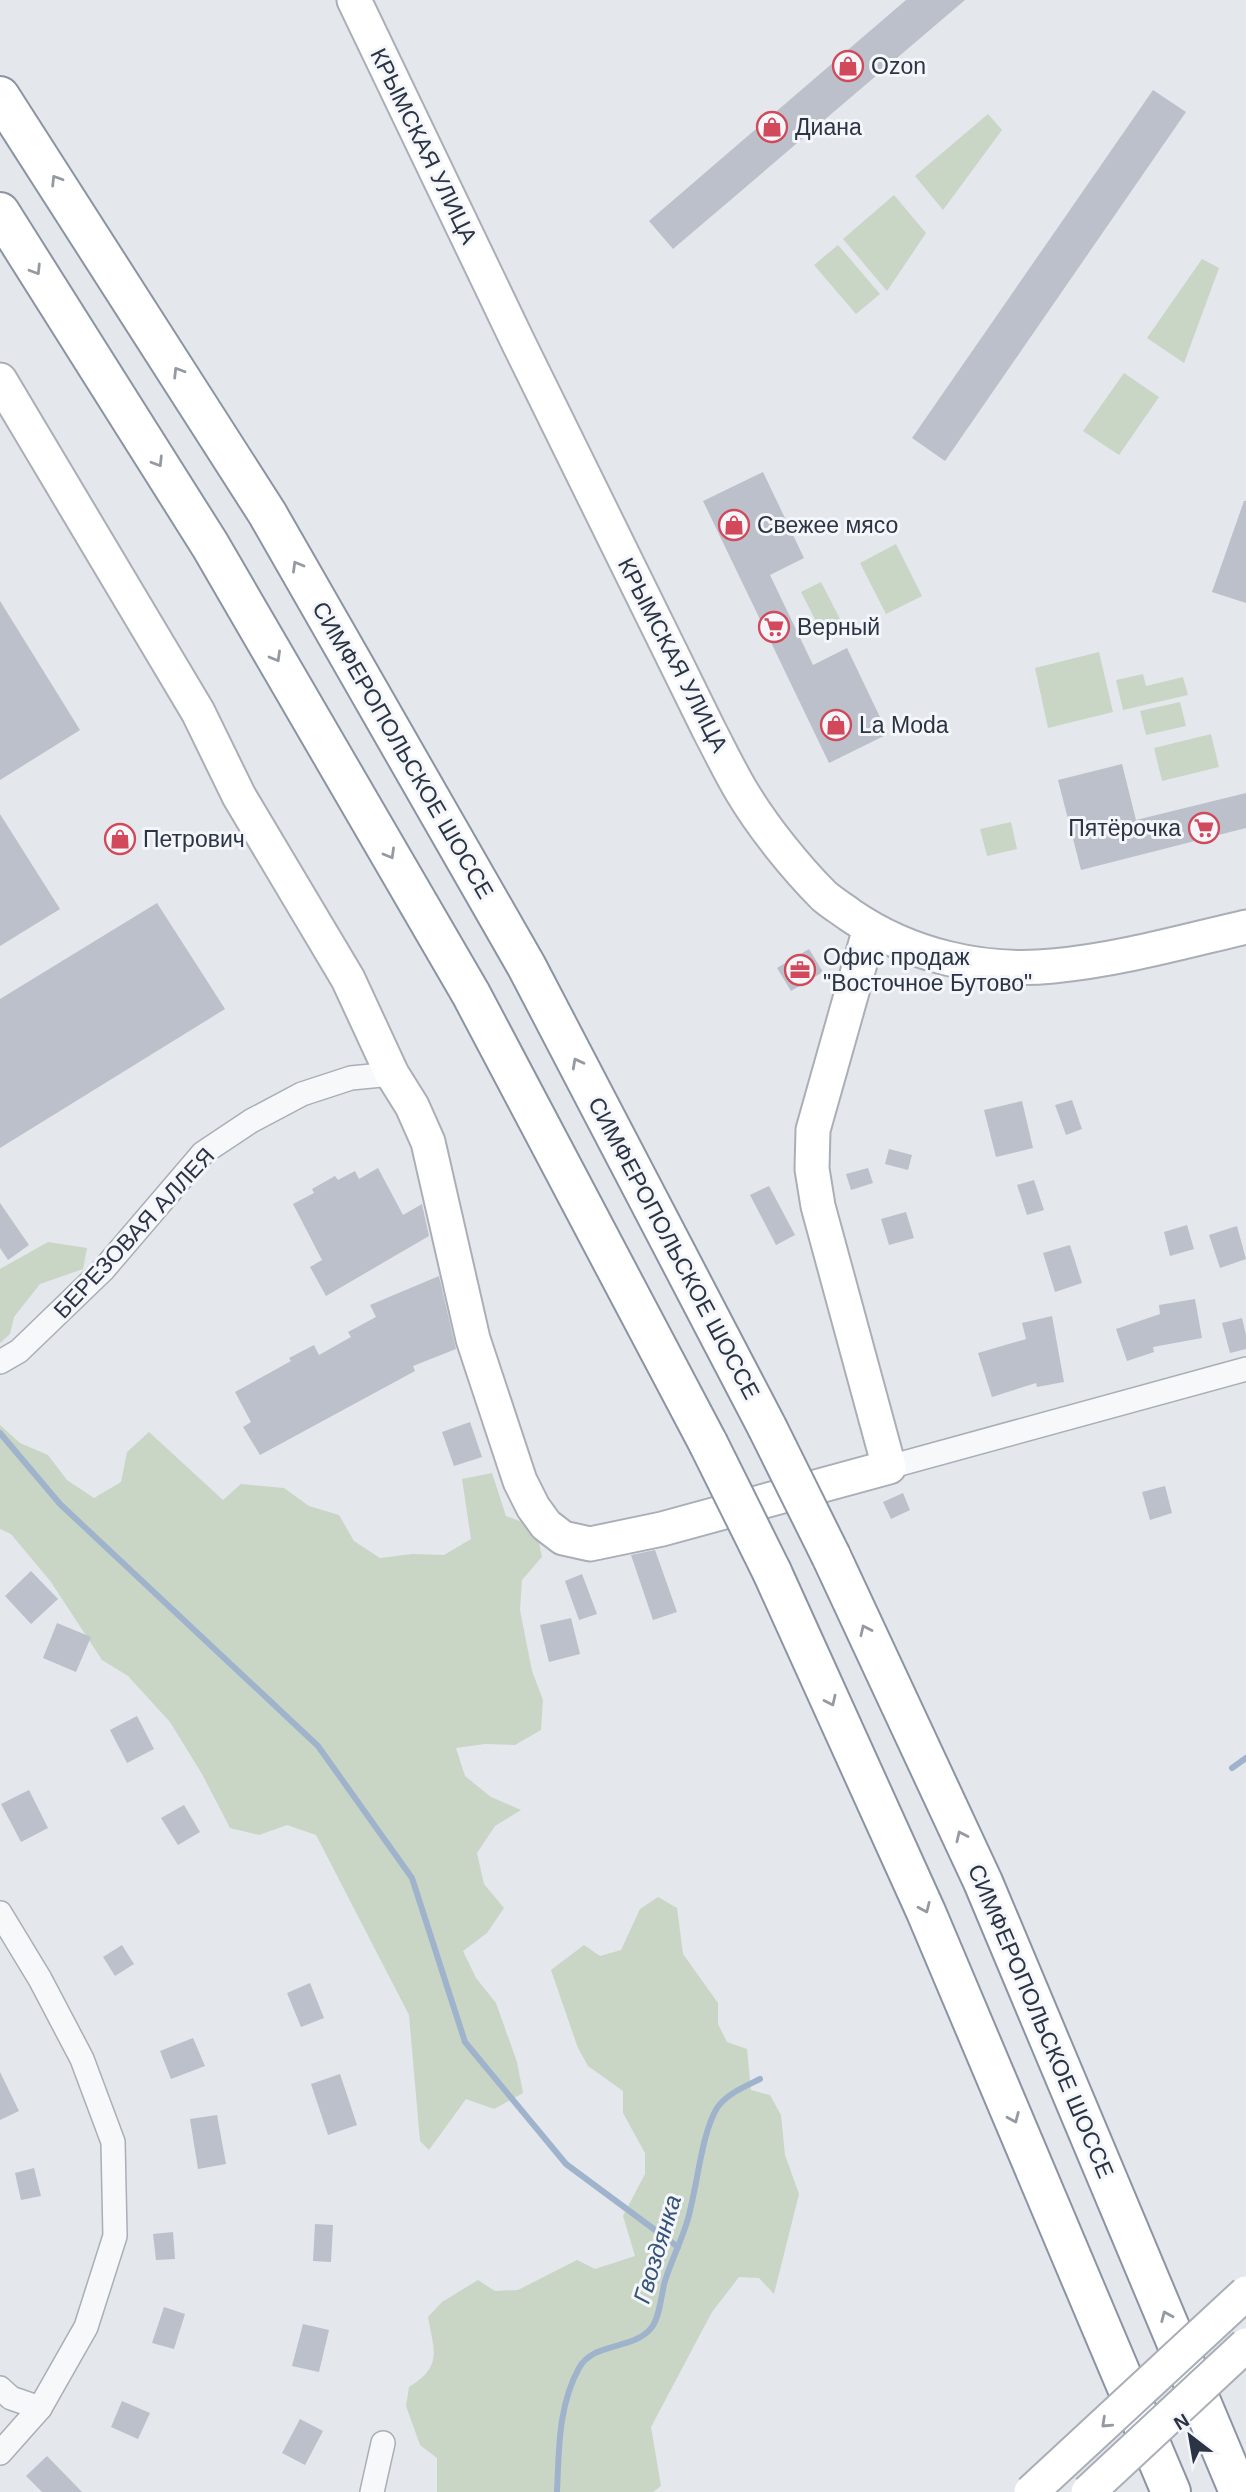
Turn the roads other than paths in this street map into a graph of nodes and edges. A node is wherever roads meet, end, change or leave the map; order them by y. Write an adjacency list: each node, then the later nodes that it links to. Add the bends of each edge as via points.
1 (354, 0): 6 (street, КРЫМСКАЯ УЛИЦА, via 742,793 826,897)
2 (0, 96): 22 (highway, СИМФЕРОПОЛЬСКОЕ ШОССЕ, one-way to 2, bridge, via 983,1882 768,1427 527,967 267,513)
3 (0, 212): 21 (highway, one-way to 21, bridge, via 210,545 465,983 708,1443 926,1912)
4 (0, 380): 7 (street, via 198,712 239,796 348,979)
5 (1246, 927): 6 (street, КРЫМСКАЯ УЛИЦА, via 1104,960 1050,967 959,961 915,950)
6 (870, 928): 10 (street, via 813,1130 813,1169 818,1206)
7 (392, 1073): 8 (street, БЕРЕЗОВАЯ АЛЛЕЯ, via 351,1078 302,1094 203,1153 103,1270 19,1351); 10 (street, via 428,1143 473,1339 520,1481 546,1525 563,1538 590,1544)
8 (0, 1362)
9 (1246, 1369): 10 (street)
10 (889, 1467)
11 (0, 1913): 15 (street, via 82,2059 113,2142 115,2236 86,2327)
12 (1246, 2293): 19 (street, one-way to 19, bridge)
13 (1246, 2345): 20 (street, bridge)
14 (0, 2388): 15 (street, via 11,2398)
15 (40, 2408): 17 (street)
16 (383, 2443): 18 (street)
17 (0, 2452)
18 (372, 2492)
19 (1031, 2492)
20 (1088, 2492)
21 (1171, 2492)
22 (1239, 2492)

